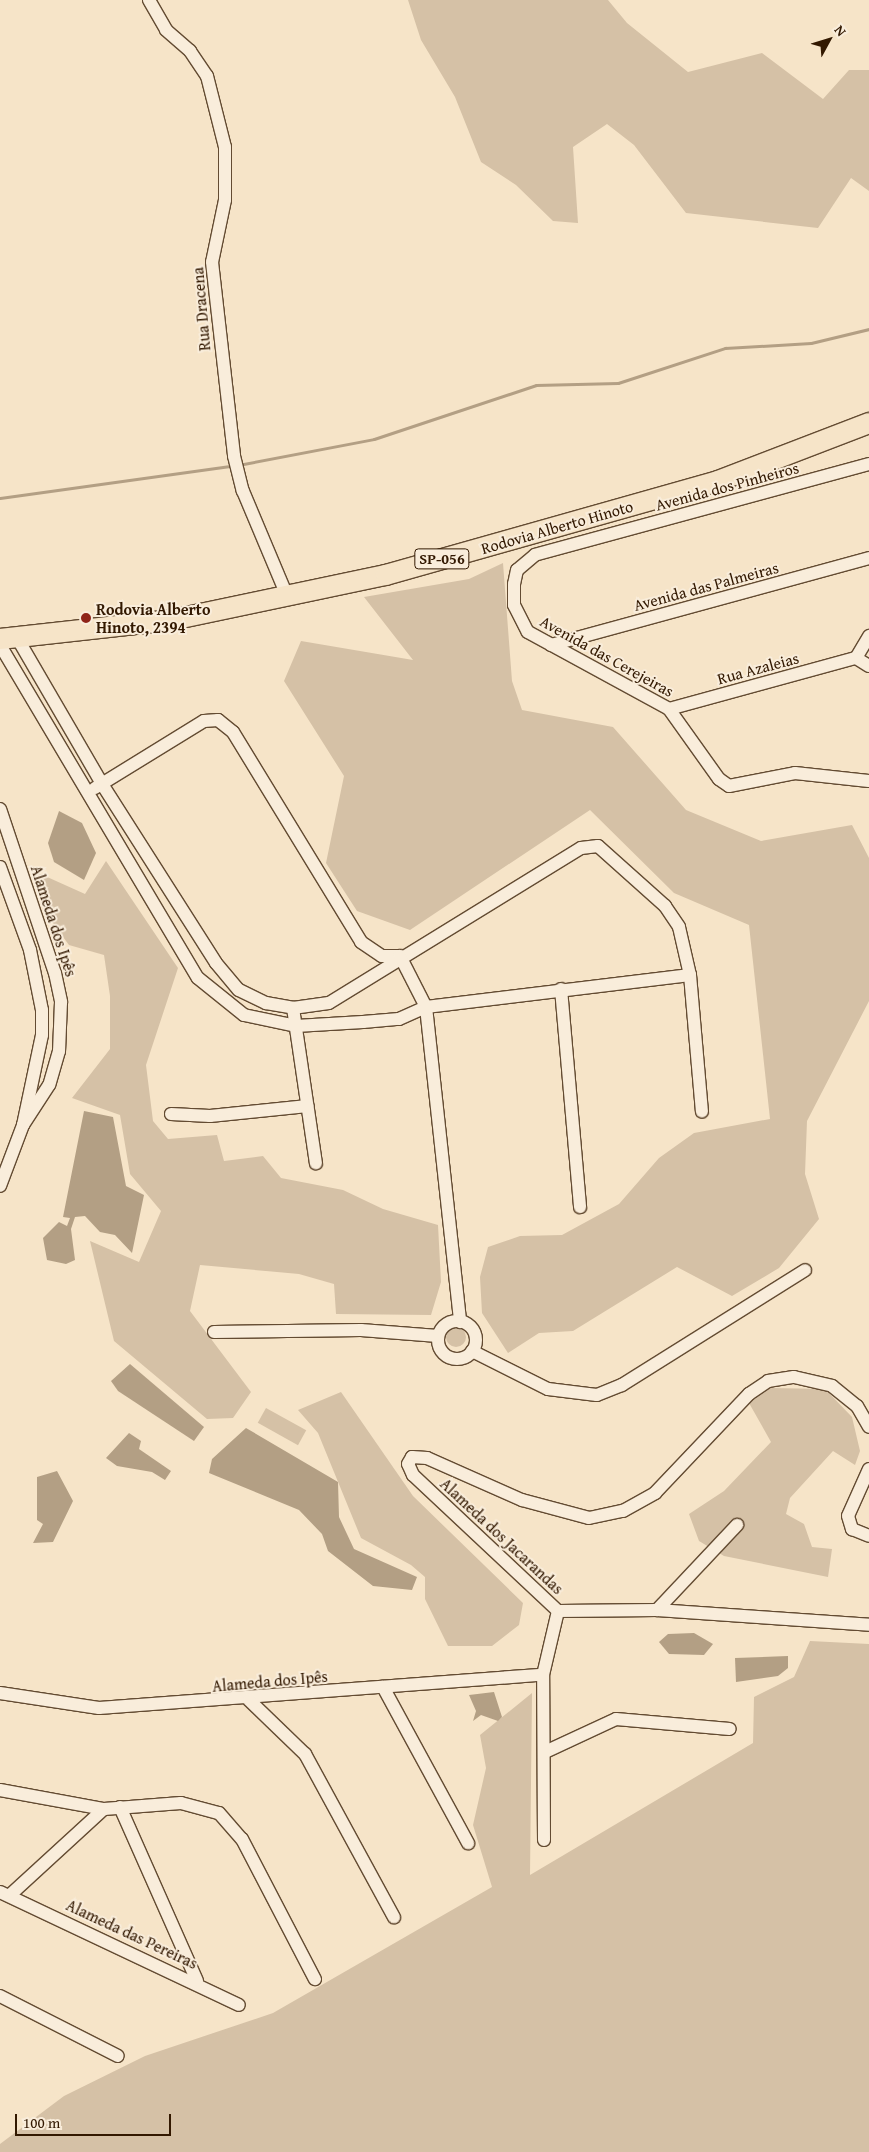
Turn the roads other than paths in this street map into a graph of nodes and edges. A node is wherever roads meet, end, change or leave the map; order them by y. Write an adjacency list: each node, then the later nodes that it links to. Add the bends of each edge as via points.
1 (149, 0): 6 (street, Rua Dracena, via 166,30 190,51 207,76 225,147 224,200 212,262 234,456 238,475)
2 (869, 423): 6 (main road, Rodovia Alberto Hinoto / SP-056, via 718,481)
3 (869, 464): 4 (street, Avenida dos Pinheiros)
4 (535, 555): 9 (street, Avenida das Cerejeiras, via 517,570 514,606 528,632)
5 (869, 558): 9 (street, Avenida das Palmeiras)
6 (288, 598): 8 (main road, Rodovia Alberto Hinoto / SP-056, via 172,620)
7 (869, 636): 10 (street)
8 (5, 640): 13 (street); 14 (street)
9 (551, 645): 12 (street, Avenida das Cerejeiras)
10 (856, 658): 11 (street); 12 (street, Rua Azaleias)
11 (869, 666)
12 (669, 709): 17 (street, Avenida das Cerejeiras, via 719,779 729,786 794,773)
13 (59, 713): 14 (street); 15 (street)
14 (44, 724): 16 (street)
15 (75, 738): 16 (street); 18 (street)
16 (59, 749): 19 (street)
17 (869, 781)
18 (102, 784): 19 (street); 22 (street, via 204,721 218,720 233,732 361,942 382,956); 26 (street, via 216,963 239,990 266,1003)
19 (86, 793): 27 (street, via 198,978 244,1015)
20 (0, 809): 31 (street, Alameda dos Ipês, via 56,973 60,1002 61,1030 54,1070 40,1103)
21 (0, 867): 31 (street, Alameda dos Ipês, via 32,958 42,1010 42,1036)
22 (400, 956): 23 (street, via 590,845 606,852 674,917); 25 (street); 26 (street, via 330,1003)
23 (690, 975): 24 (street); 29 (street)
24 (561, 989): 25 (street); 34 (street)
25 (426, 1007): 27 (street, via 399,1019); 36 (street)
26 (293, 1008): 27 (street)
27 (296, 1026): 28 (street)
28 (307, 1106): 30 (street, via 210,1116); 32 (street)
29 (702, 1111)
30 (171, 1114)
31 (22, 1125): 33 (street, Alameda dos Ipês)
32 (316, 1162)
33 (0, 1186)
34 (580, 1207)
35 (805, 1270): 39 (street, via 622,1385 597,1395 548,1389)
36 (460, 1322): 38 (street, via 446,1324); 39 (street, via 473,1330)
37 (214, 1332): 38 (street, via 361,1330)
38 (438, 1336): 39 (street, via 447,1356 459,1359)
39 (472, 1351)
40 (857, 1406): 41 (street); 42 (street); 48 (street, Alameda dos Jacarandas, via 815,1380 768,1381 748,1394 655,1494 607,1516 561,1513 427,1458 408,1461 413,1475 471,1534 547,1596)
41 (869, 1418)
42 (869, 1427)
43 (869, 1469): 44 (street)
44 (866, 1487): 46 (street, via 851,1507 849,1524 856,1533)
45 (737, 1525): 47 (street)
46 (869, 1536)
47 (657, 1610): 48 (street); 49 (street)
48 (558, 1611): 50 (street)
49 (869, 1625)
50 (543, 1675): 51 (street, Alameda dos Ipês); 55 (street)
51 (383, 1687): 53 (street, Alameda dos Ipês); 60 (street)
52 (0, 1693): 53 (street, Alameda dos Ipês, via 99,1708)
53 (248, 1700): 62 (street, via 305,1754)
54 (730, 1729): 55 (street, via 616,1719)
55 (545, 1752): 59 (street)
56 (0, 1790): 58 (street)
57 (120, 1807): 58 (street); 63 (street, via 181,1803 219,1813 242,1839); 64 (street)
58 (104, 1809): 61 (street)
59 (544, 1840)
60 (468, 1843)
61 (5, 1893): 64 (street, Alameda das Pereiras)
62 (394, 1917)
63 (315, 1979)
64 (197, 1981): 66 (street, Alameda das Pereiras)
65 (0, 1996): 67 (street)
66 (239, 2005)
67 (118, 2056)

